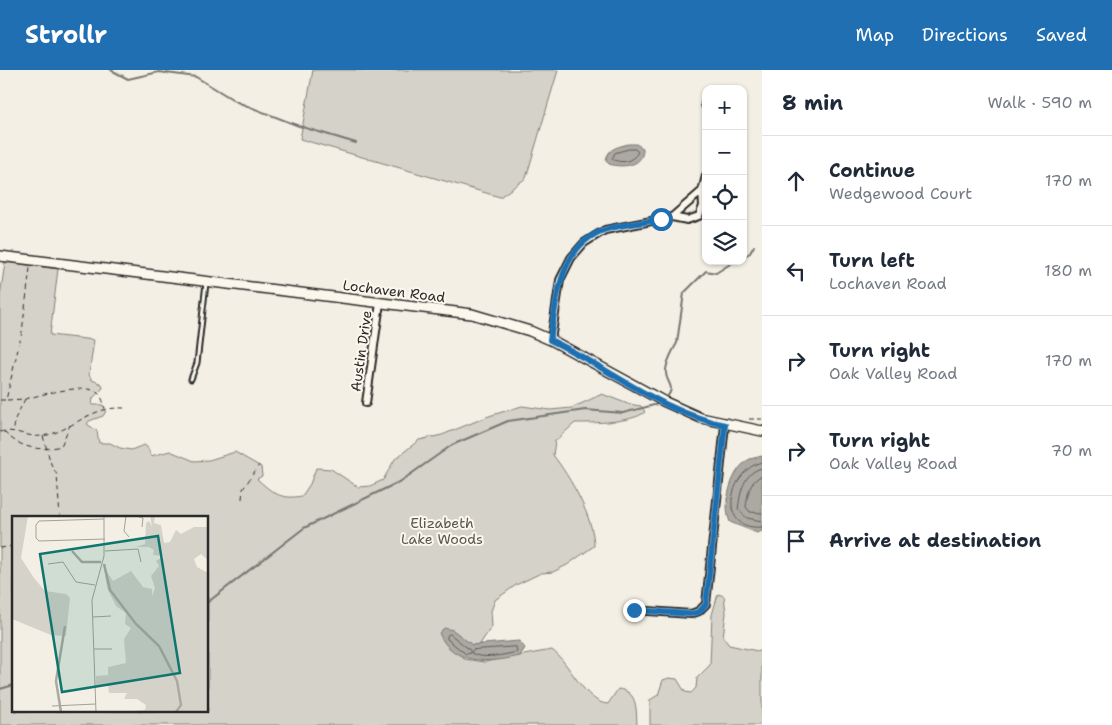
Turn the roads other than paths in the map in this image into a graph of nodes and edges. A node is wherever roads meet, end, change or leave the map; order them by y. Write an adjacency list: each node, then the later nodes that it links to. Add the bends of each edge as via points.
1 (702, 191): 3 (street)
2 (702, 208): 3 (street, via 699,216 687,220)
3 (672, 216): 7 (street, via 605,230 584,243 571,258 560,280)
4 (0, 256): 5 (street, Lochaven Road)
5 (206, 282): 6 (street, Lochaven Road); 8 (lane, via 197,363)
6 (380, 303): 7 (street, Lochaven Road, via 472,314 522,328); 9 (street, Austin Drive)
7 (550, 340): 10 (street, Lochaven Road, via 663,401)
8 (191, 378)
9 (366, 403)
10 (725, 425): 11 (street, Lochaven Road); 12 (street, via 706,604 699,612 690,614)
11 (762, 431)
12 (634, 610)

